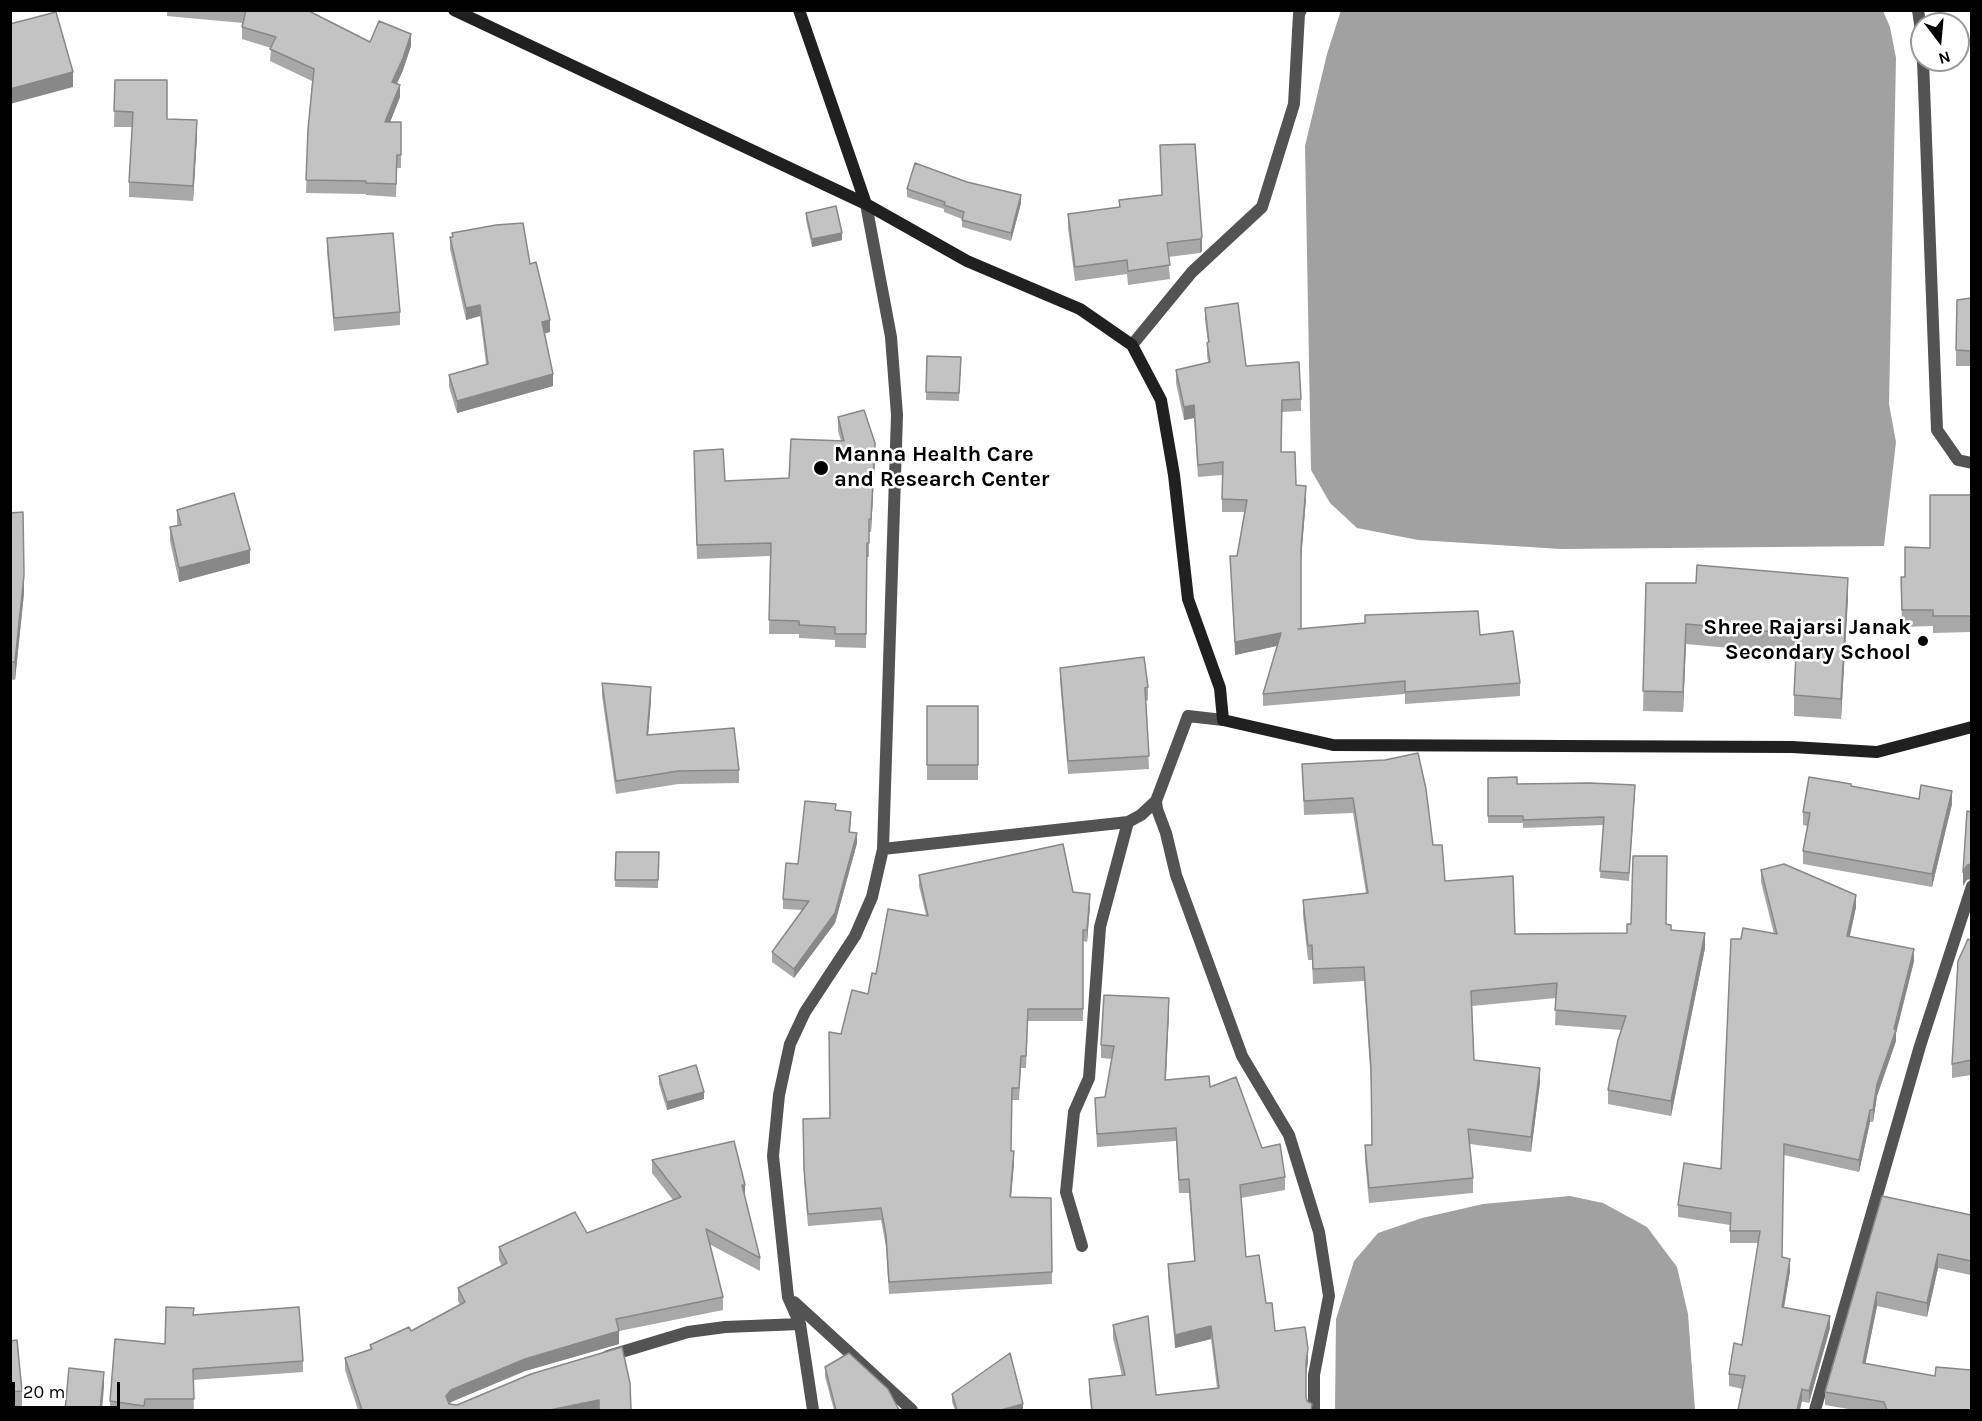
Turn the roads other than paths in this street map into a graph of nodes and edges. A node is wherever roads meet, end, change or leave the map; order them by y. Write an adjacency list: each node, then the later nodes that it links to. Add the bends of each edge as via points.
1 (454, 10): 5 (main road)
2 (799, 10): 5 (main road)
3 (1301, 10): 6 (street, via 1294,104 1262,207 1192,272)
4 (1923, 72): 7 (street, via 1938,430 1958,460)
5 (866, 204): 6 (main road, via 967,261 1080,309); 12 (street, via 891,337 897,415)
6 (1132, 345): 8 (main road, via 1161,400 1188,599 1220,688)
7 (1971, 463)
8 (1223, 720): 9 (main road, via 1333,745 1792,747 1876,752); 10 (street, via 1188,716)
9 (1971, 727)
10 (1156, 801): 11 (street); 20 (street, via 1176,875 1242,1056 1289,1135 1319,1232 1329,1296 1314,1375)
11 (1128, 822): 12 (street); 14 (street, via 1100,927 1089,1078 1074,1112 1066,1192)
12 (883, 849): 15 (street, via 872,897 855,936 805,1012 790,1044 779,1095 773,1156)
13 (1971, 886): 21 (street, via 1920,1046)
14 (1082, 1246)
15 (788, 1297): 16 (street); 19 (street)
16 (800, 1324): 17 (street, via 688,1332); 18 (street)
17 (591, 1361)
18 (813, 1410)
19 (912, 1410)
20 (1314, 1410)
21 (1815, 1410)

